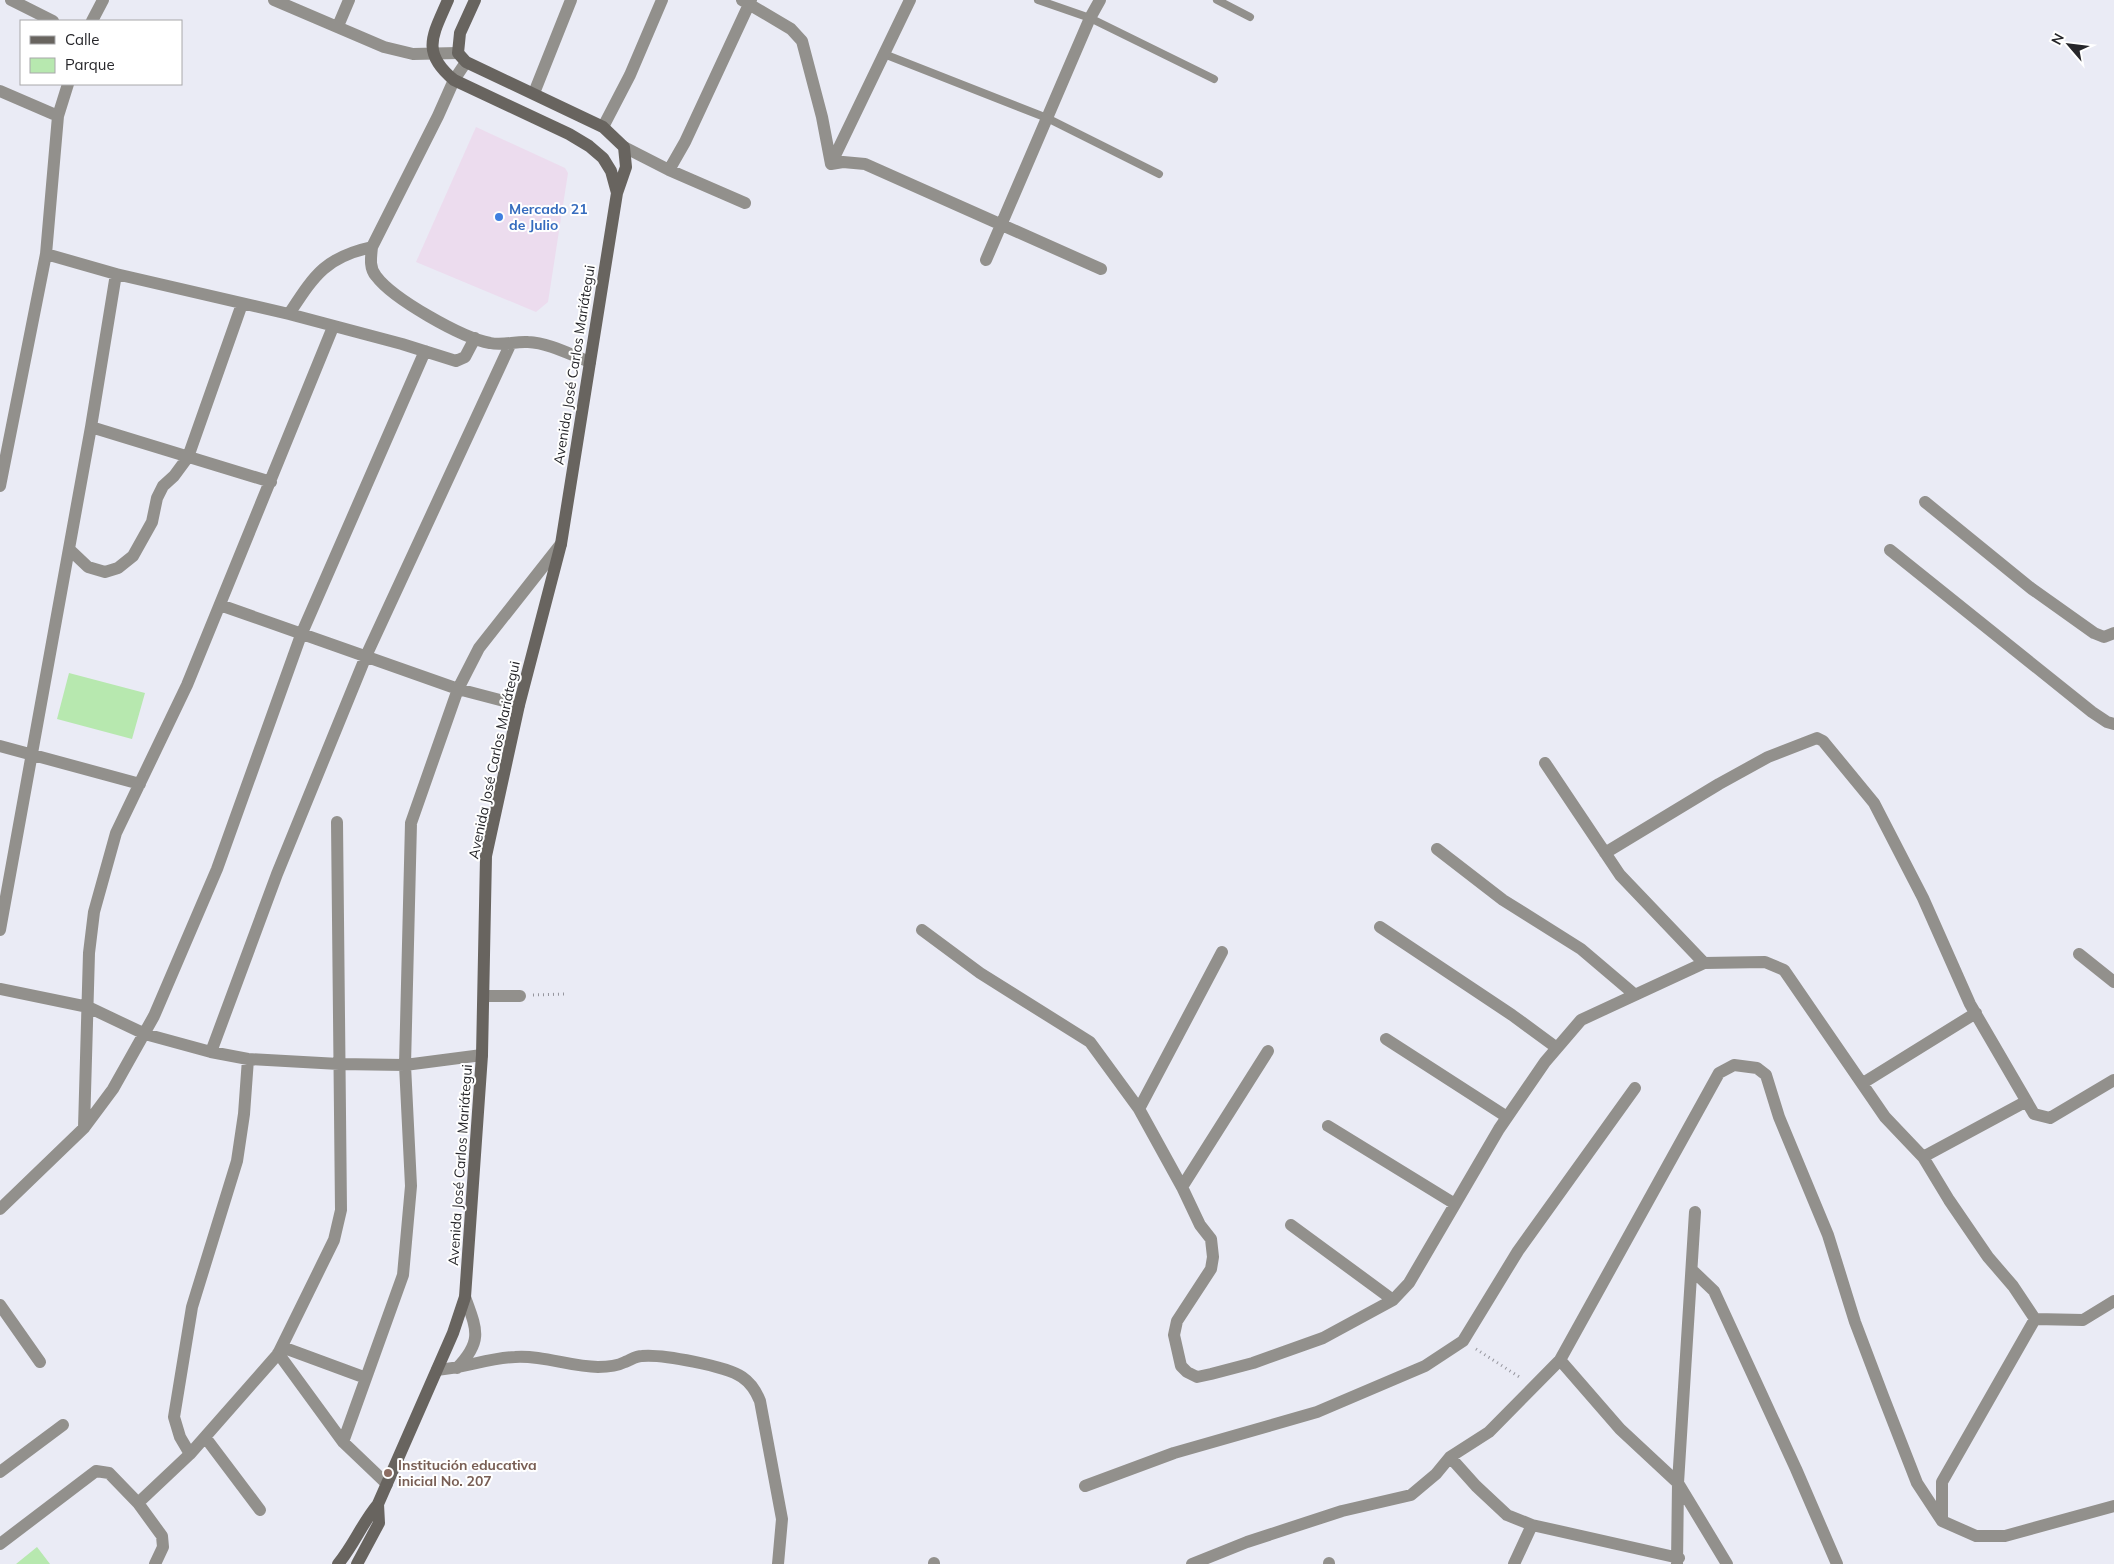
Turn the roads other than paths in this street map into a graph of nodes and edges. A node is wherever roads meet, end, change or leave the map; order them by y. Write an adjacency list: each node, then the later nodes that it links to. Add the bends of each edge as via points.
1 (11, 0): 16 (street)
2 (103, 0): 17 (street)
3 (274, 0): 18 (street)
4 (349, 0): 18 (street)
5 (448, 0): 19 (street, via 433,36)
6 (475, 0): 21 (street, via 460,34)
7 (571, 0): 26 (street)
8 (662, 0): 29 (street, via 630,76)
9 (910, 0): 20 (street)
10 (1038, 0): 15 (lane)
11 (1100, 0): 15 (street)
12 (1217, 0): 14 (lane)
13 (747, 1): 31 (street, via 795,32 802,41); 32 (street, via 685,142)
14 (1250, 17)
15 (1090, 18): 22 (lane); 28 (street)
16 (50, 20)
17 (93, 20)
18 (338, 26): 19 (street, via 384,47 413,54)
19 (433, 54): 21 (street); 23 (street, Avenida José Carlos Mariátegui, via 440,68)
20 (884, 54): 28 (lane); 31 (street)
21 (462, 57): 23 (street); 26 (street)
22 (1214, 79)
23 (454, 80): 34 (street, Avenida José Carlos Mariátegui, via 589,146 603,158 611,171); 37 (street)
24 (68, 85): 27 (street)
25 (0, 91): 27 (street)
26 (534, 93): 29 (street)
27 (58, 116): 38 (street)
28 (1046, 118): 33 (lane); 36 (street)
29 (603, 126): 30 (street)
30 (624, 147): 32 (street); 34 (street, Avenida José Carlos Mariátegui, via 626,167)
31 (831, 164): 36 (street, via 865,164)
32 (669, 170): 35 (street)
33 (1159, 174)
34 (617, 193): 48 (street, Avenida José Carlos Mariátegui)
35 (745, 203)
36 (1003, 224): 39 (street); 40 (street)
37 (372, 247): 43 (street, via 353,251 324,267); 45 (street, via 370,261 375,275 396,296)
38 (46, 254): 41 (street); 52 (street)
39 (986, 260)
40 (1101, 269)
41 (116, 274): 42 (street); 49 (street)
42 (242, 304): 43 (street); 50 (street)
43 (289, 314): 44 (street)
44 (333, 327): 47 (street); 51 (street)
45 (475, 338): 46 (street); 47 (street, via 465,357 456,361)
46 (510, 344): 48 (street, via 528,342); 60 (street)
47 (425, 351): 59 (street)
48 (590, 362): 54 (street, Avenida José Carlos Mariátegui)
49 (91, 427): 50 (street); 55 (street)
50 (188, 456): 51 (street); 55 (street, via 163,486 152,522 133,556 118,568 105,572 88,567)
51 (271, 482): 57 (street)
52 (0, 486)
53 (1925, 502): 58 (street, via 2032,589 2094,633 2104,637)
54 (561, 544): 61 (street, via 480,648); 62 (street, Avenida José Carlos Mariátegui)
55 (69, 550): 65 (street)
56 (1890, 550): 63 (street, via 2092,712)
57 (220, 605): 59 (street); 67 (street, via 187,685)
58 (2114, 633)
59 (302, 635): 60 (street); 84 (street, via 217,869)
60 (366, 656): 61 (street); 88 (street)
61 (458, 689): 62 (street); 92 (street, via 411,823)
62 (519, 705): 80 (street, Avenida José Carlos Mariátegui, via 486,856)
63 (2114, 724)
64 (0, 746): 65 (street)
65 (32, 754): 67 (street); 72 (street)
66 (1545, 764): 70 (street)
67 (140, 784): 82 (street, via 116,833 94,912)
68 (338, 822): 91 (street)
69 (1437, 849): 79 (street, via 1503,900 1581,949)
70 (1605, 853): 76 (street, via 1620,875); 83 (street, via 1768,757 1817,738 1823,741 1874,803 1923,898)
71 (1380, 927): 86 (street)
72 (0, 930)
73 (922, 930): 97 (street, via 980,973 1090,1042)
74 (1222, 952): 97 (street)
75 (2079, 954): 77 (street)
76 (1704, 963): 79 (street); 94 (street, via 1765,962 1784,970)
77 (2114, 982)
78 (0, 989): 82 (street)
79 (1634, 994): 86 (street, via 1581,1020)
80 (484, 996): 81 (street); 89 (street, Avenida José Carlos Mariátegui)
81 (520, 996)
82 (88, 1007): 84 (street); 100 (street)
83 (1976, 1013): 94 (street); 96 (street)
84 (145, 1034): 88 (street); 100 (street, via 113,1088)
85 (1386, 1040): 98 (street)
86 (1557, 1048): 98 (street)
87 (1268, 1051): 102 (street)
88 (211, 1052): 90 (street)
89 (482, 1055): 92 (street); 108 (street, Avenida José Carlos Mariátegui)
90 (248, 1059): 91 (street); 122 (street, via 237,1161 192,1307 174,1417)
91 (339, 1064): 92 (street); 113 (street, via 341,1210 334,1240)
92 (405, 1064): 118 (street, via 411,1186 403,1275)
93 (2114, 1080): 96 (street, via 2050,1118 2034,1114)
94 (1863, 1083): 101 (street, via 1885,1117)
95 (1635, 1088): 127 (street, via 1518,1251 1463,1341 1425,1366 1317,1412 1174,1453)
96 (2025, 1102): 101 (street)
97 (1139, 1109): 102 (street)
98 (1507, 1118): 103 (street)
99 (1328, 1126): 103 (street)
100 (84, 1128): 104 (street)
101 (1924, 1157): 112 (street, via 1988,1257)
102 (1182, 1187): 109 (street, via 1200,1225 1211,1239 1213,1257 1211,1269 1177,1321 1174,1335 1181,1366 1187,1372 1197,1376 1253,1363 1322,1338)
103 (1456, 1204): 109 (street, via 1409,1283)
104 (0, 1209)
105 (1695, 1212): 107 (street)
106 (1291, 1225): 109 (street)
107 (1692, 1270): 125 (street); 143 (street, via 1714,1292)
108 (465, 1297): 116 (street, via 475,1340 473,1349); 117 (street, Avenida José Carlos Mariátegui)
109 (1393, 1300)
110 (2114, 1301): 112 (street, via 2084,1320)
111 (0, 1305): 115 (street)
112 (2035, 1319): 132 (street, via 1942,1482)
113 (280, 1350): 118 (street); 120 (street); 121 (street)
114 (1560, 1360): 123 (street, via 1489,1432); 125 (street, via 1620,1429); 132 (street, via 1719,1072 1734,1065 1757,1068 1766,1075 1779,1117 1828,1234 1854,1322 1917,1483)
115 (40, 1362)
116 (457, 1368): 117 (street); 139 (street, via 517,1357 606,1366 643,1356 688,1361 726,1370 743,1378 760,1401 782,1520)
117 (437, 1370): 126 (street, Avenida José Carlos Mariátegui)
118 (366, 1378): 121 (street)
119 (63, 1425): 124 (street)
120 (206, 1436): 122 (street); 131 (street)
121 (343, 1442): 126 (street)
122 (190, 1454): 128 (street)
123 (1450, 1457): 133 (street, via 1507,1515); 140 (street, via 1411,1495 1342,1511)
124 (0, 1472)
125 (1678, 1483): 136 (street); 142 (street)
126 (386, 1484): 129 (street, Avenida José Carlos Mariátegui)
127 (1085, 1486)
128 (138, 1503): 134 (street, via 109,1473 96,1472); 137 (street, via 162,1536 163,1547)
129 (378, 1504): 135 (street, Avenida José Carlos Mariátegui); 138 (street, Avenida José Carlos Mariátegui, via 378,1523)
130 (2114, 1506): 132 (street, via 2005,1536 1976,1536)
131 (260, 1510)
132 (1942, 1521)
133 (1532, 1525): 136 (street); 141 (street)
134 (0, 1544)
135 (342, 1559): 138 (street)
136 (1678, 1561)
137 (155, 1564)
138 (358, 1564)
139 (778, 1564)
140 (1192, 1564)
141 (1514, 1564)
142 (1727, 1564)
143 (1837, 1564)

